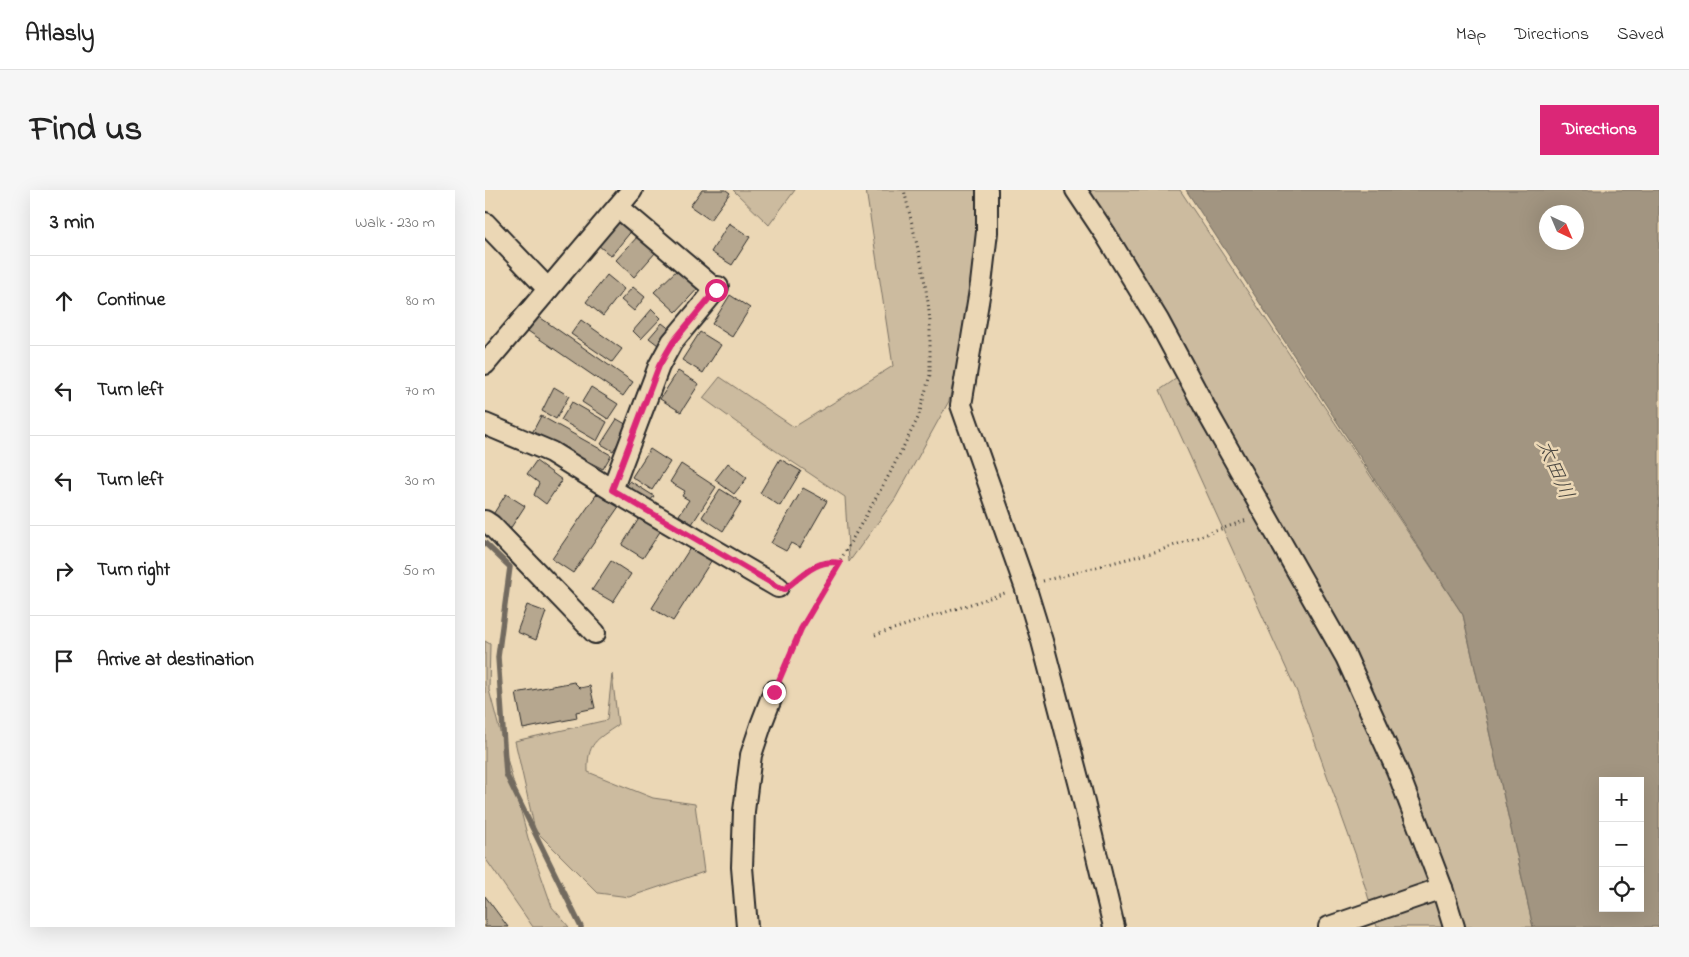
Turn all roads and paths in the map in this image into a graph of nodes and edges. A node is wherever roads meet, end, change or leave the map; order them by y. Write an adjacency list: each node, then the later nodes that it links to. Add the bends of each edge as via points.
1 (632, 190): 5 (street)
2 (904, 190): 13 (path, via 928,302 930,375 919,418)
3 (987, 190): 14 (street, via 987,232 981,284 961,405)
4 (1076, 190): 11 (street, via 1158,320)
5 (618, 207): 7 (street); 10 (street, via 717,289 673,342 659,366)
6 (485, 223): 7 (street)
7 (548, 289): 8 (street)
8 (485, 364)
9 (485, 424): 10 (street, via 551,452)
10 (612, 490): 15 (street)
11 (1265, 514): 14 (path, via 1158,551); 19 (street, via 1346,657 1397,770)
12 (485, 521): 16 (street)
13 (840, 563): 15 (path, via 819,563 785,589); 18 (path, via 801,629)
14 (1025, 586): 17 (path); 21 (street, via 1080,786)
15 (778, 587)
16 (595, 633)
17 (875, 635)
18 (774, 692): 20 (street, via 751,755 744,811 742,868)
19 (1442, 888): 22 (street); 23 (street)
20 (747, 927)
21 (1114, 927)
22 (1329, 927)
23 (1454, 927)

